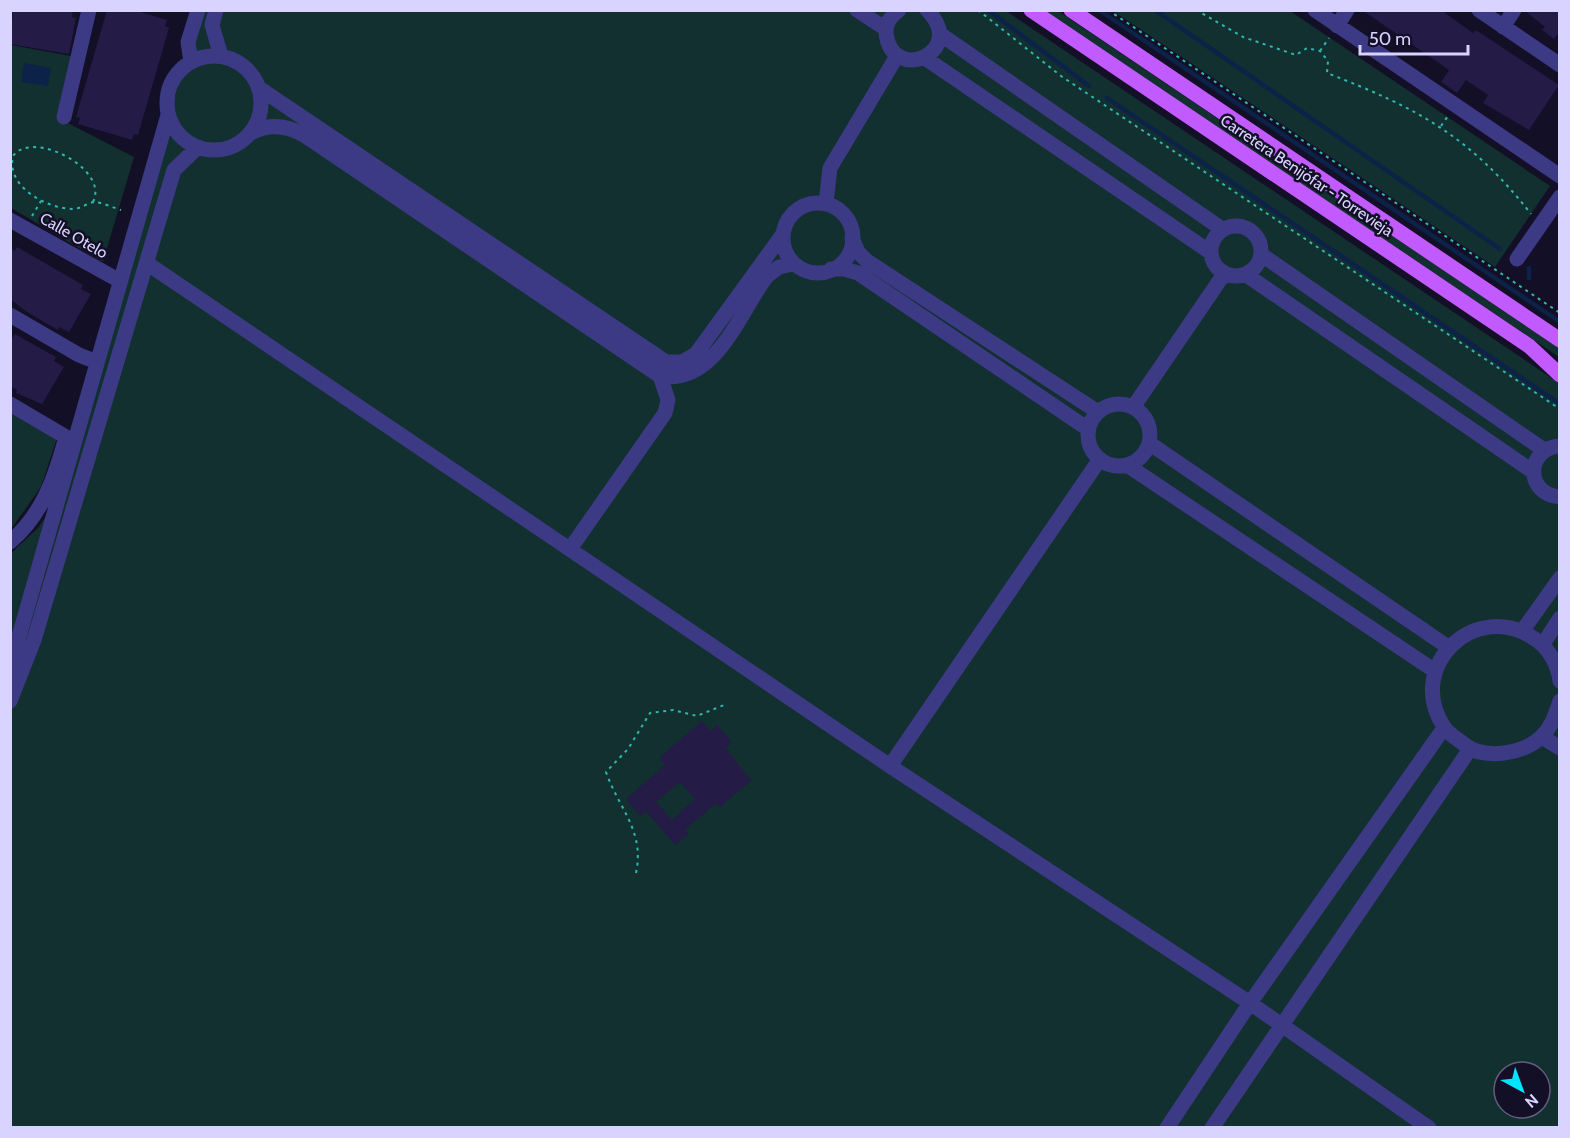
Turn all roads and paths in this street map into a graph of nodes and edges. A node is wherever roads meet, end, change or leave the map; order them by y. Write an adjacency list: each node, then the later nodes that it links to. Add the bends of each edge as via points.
1 (89, 10): 27 (street)
2 (216, 10): 21 (street, via 212,25)
3 (857, 10): 18 (street)
4 (927, 10): 19 (street, via 936,20)
5 (978, 10): 61 (path, via 1061,76)
6 (1031, 10): 57 (main road, Carretera Benijófar - Torrevieja, via 1529,346)
7 (1071, 10): 55 (main road, Carretera Benijófar - Torrevieja)
8 (1108, 10): 53 (path)
9 (1196, 10): 40 (path, via 1243,37 1296,55 1307,48 1320,51 1328,61 1327,73 1375,91 1455,136 1492,169)
10 (1315, 10): 16 (street)
11 (1347, 10): 16 (street)
12 (1479, 10): 17 (street)
13 (1514, 10): 17 (street)
14 (898, 11): 18 (street)
15 (192, 13): 23 (street, via 188,42)
16 (1337, 26): 32 (street)
17 (1503, 27): 24 (street)
18 (886, 29): 20 (street, via 888,44)
19 (940, 34): 22 (street, via 936,48); 41 (street)
20 (897, 56): 22 (street, via 911,61); 36 (street, via 830,168)
21 (221, 57): 23 (street); 25 (street, via 235,60 250,71)
22 (925, 58): 44 (street)
23 (191, 62): 26 (street, via 172,81)
24 (1560, 65)
25 (259, 88): 28 (street, via 262,104); 42 (street, via 666,362 682,362 696,354)
26 (168, 115): 29 (street, via 176,130); 52 (street)
27 (64, 117)
28 (251, 133): 29 (street, via 238,144 221,150); 58 (street, via 279,126 304,135)
29 (198, 147): 47 (street, via 174,170)
30 (10, 150): 31 (path)
31 (15, 153): 34 (path, via 11,164 15,177); 35 (path, via 41,147 72,160 93,182)
32 (1560, 176)
33 (1560, 197): 40 (street)
34 (41, 201): 35 (path, via 74,209); 39 (path)
35 (93, 202): 37 (path)
36 (826, 203): 42 (street, via 802,207 789,218); 43 (street, via 847,218)
37 (121, 210)
38 (10, 220): 52 (street, Calle Otelo)
39 (29, 221)
40 (1540, 225): 46 (street)
41 (1221, 229): 44 (street); 45 (street, via 1247,227 1257,236)
42 (783, 234): 48 (street, via 785,250)
43 (852, 238): 49 (street, via 851,251); 62 (street, via 867,261)
44 (1210, 252): 50 (street, via 1214,265)
45 (1262, 255): 51 (street); 66 (street)
46 (1517, 259)
47 (148, 264): 72 (street); 81 (street, via 34,640)
48 (794, 264): 49 (street, via 809,272); 58 (street, via 779,267 767,276 705,366 686,376)
49 (831, 269): 63 (street, via 858,273)
50 (1224, 274): 51 (street); 60 (street)
51 (1245, 274): 69 (street)
52 (120, 281): 56 (street)
53 (1560, 313)
54 (10, 315): 56 (street)
55 (1560, 340)
56 (97, 362): 78 (street)
57 (1560, 375)
58 (660, 376): 72 (street, via 668,400 665,413)
59 (10, 404): 71 (street, via 66,437 49,492 30,522)
60 (1134, 406): 62 (street, via 1121,403); 64 (street, via 1150,425)
61 (1560, 409)
62 (1098, 412): 63 (street)
63 (1088, 429): 67 (street, via 1089,441)
64 (1149, 443): 68 (street, via 1139,459); 77 (street)
65 (1560, 446): 66 (street)
66 (1544, 450): 69 (street)
67 (1100, 459): 68 (street, via 1115,466); 89 (street)
68 (1128, 465): 79 (street)
69 (1532, 471): 70 (street, via 1543,492)
70 (1560, 496)
71 (10, 542)
72 (570, 549): 89 (street)
73 (1560, 578): 75 (street)
74 (1560, 618): 76 (street)
75 (1522, 630): 76 (street); 77 (street, via 1487,627 1470,631)
76 (1543, 644): 80 (street, via 1558,669)
77 (1448, 647): 79 (street)
78 (10, 668)
79 (1435, 671): 85 (street, via 1433,700)
80 (1560, 681)
81 (10, 701)
82 (1560, 701): 84 (street)
83 (724, 705): 90 (path, via 697,716 673,710 650,713 628,749 606,772 638,837 640,856)
84 (1557, 720): 86 (street)
85 (1444, 728): 88 (street); 91 (street)
86 (1542, 737): 87 (street); 88 (street, via 1503,754)
87 (1560, 748)
88 (1470, 749): 92 (street)
89 (890, 766): 91 (street)
90 (636, 873)
91 (1250, 1003): 92 (street); 93 (street)
92 (1281, 1024): 94 (street); 95 (street)
93 (1167, 1128)
94 (1212, 1128)
95 (1429, 1128)

